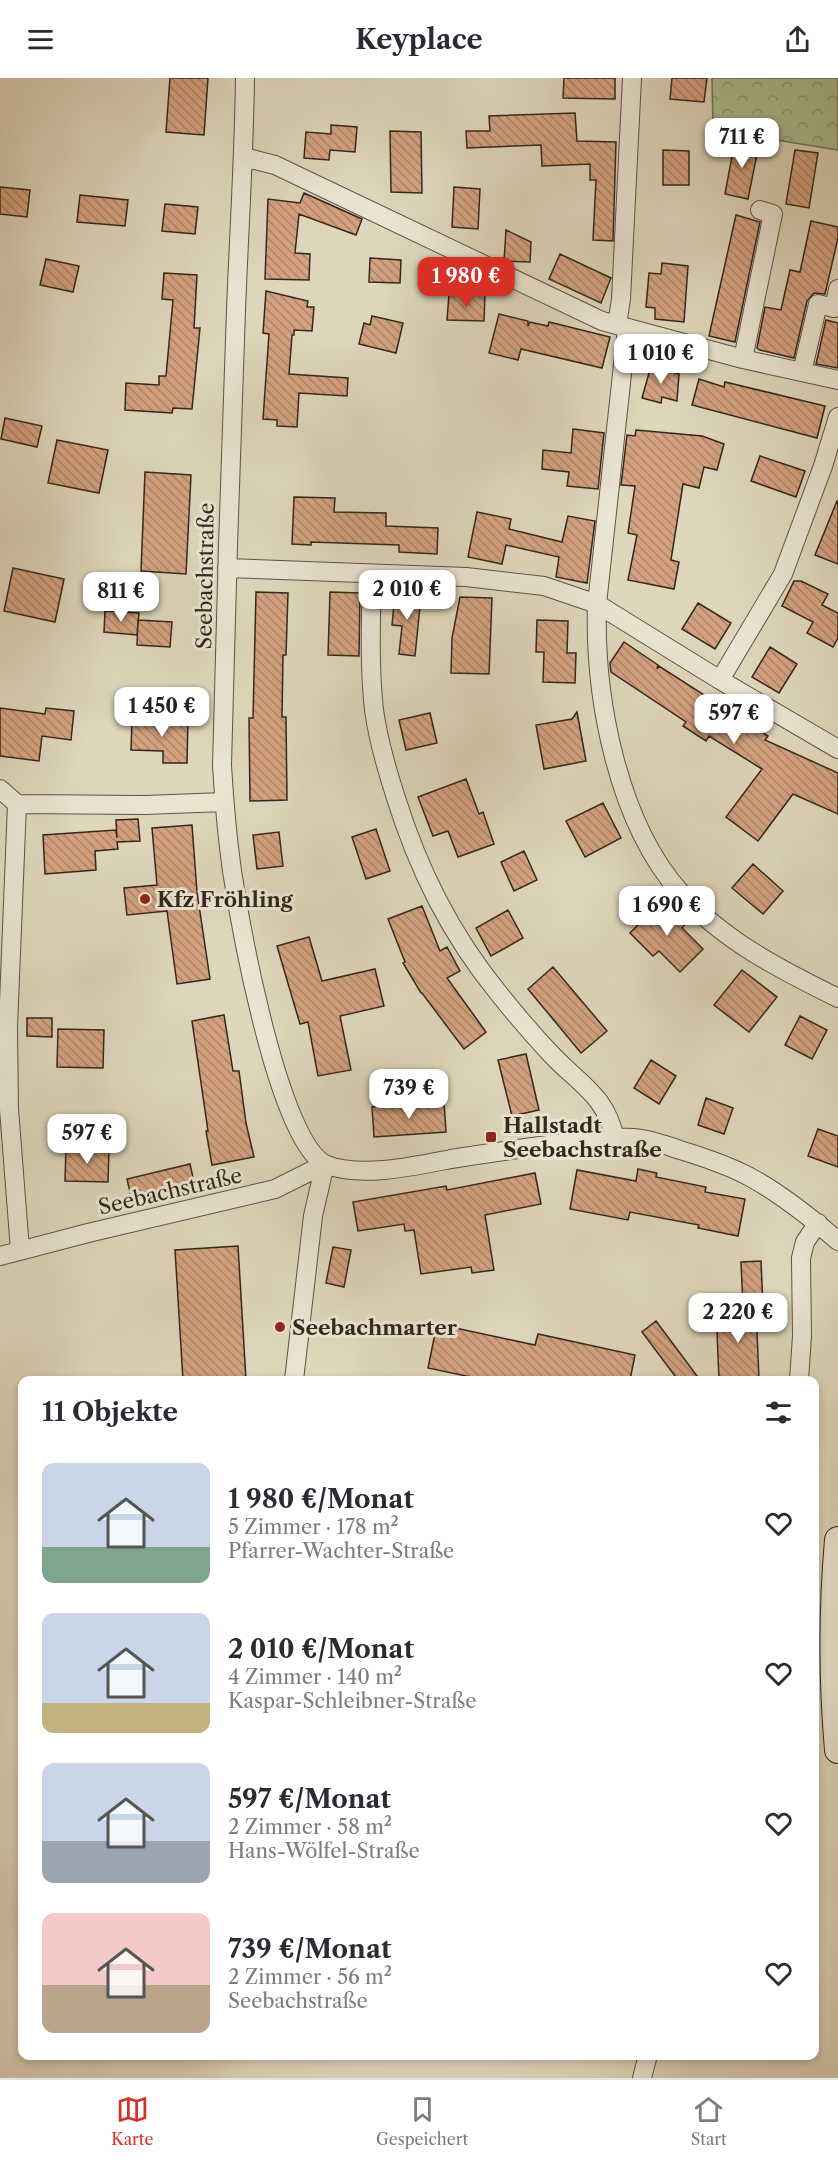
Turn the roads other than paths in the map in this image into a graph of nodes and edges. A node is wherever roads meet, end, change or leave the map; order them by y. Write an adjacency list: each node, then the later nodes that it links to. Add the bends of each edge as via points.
1 (245, 78): 3 (street, Seebachstraße)
2 (632, 78): 6 (street)
3 (244, 157): 6 (street, via 275,165); 11 (street, Seebachstraße)
4 (760, 210): 7 (street, via 773,214)
5 (838, 289): 8 (street, via 834,308 818,304)
6 (622, 327): 7 (street); 13 (street)
7 (743, 359): 8 (street)
8 (802, 372): 9 (street)
9 (838, 381)
10 (838, 417): 14 (street, via 783,574)
11 (227, 568): 12 (street); 17 (street, Seebachstraße)
12 (372, 574): 13 (street, via 466,577 544,586); 20 (street, via 374,711 384,760 416,857 458,940 552,1055 598,1099 611,1120)
13 (597, 604): 14 (street); 19 (street, via 600,682 614,758 650,851 680,892 720,929 790,975)
14 (720, 680): 15 (street)
15 (838, 749)
16 (0, 789): 18 (street)
17 (224, 802): 18 (street); 21 (street, Seebachstraße, via 247,950 284,1097 309,1150)
18 (17, 804): 25 (street, via 8,1039)
19 (838, 998)
20 (615, 1139): 21 (street, via 390,1169 355,1170); 23 (street, via 635,1138 662,1144 746,1175)
21 (325, 1164): 25 (street, Seebachstraße, via 275,1189); 27 (street, via 313,1216)
22 (838, 1220): 23 (street)
23 (818, 1223): 24 (street); 28 (street, via 801,1258)
24 (838, 1241)
25 (20, 1250): 26 (street, Seebachstraße)
26 (0, 1256)
27 (294, 1376)
28 (799, 1376)
29 (838, 1540): 30 (main road, via 834,1589)
30 (838, 1750)
31 (647, 2060): 32 (street)
32 (642, 2077)

